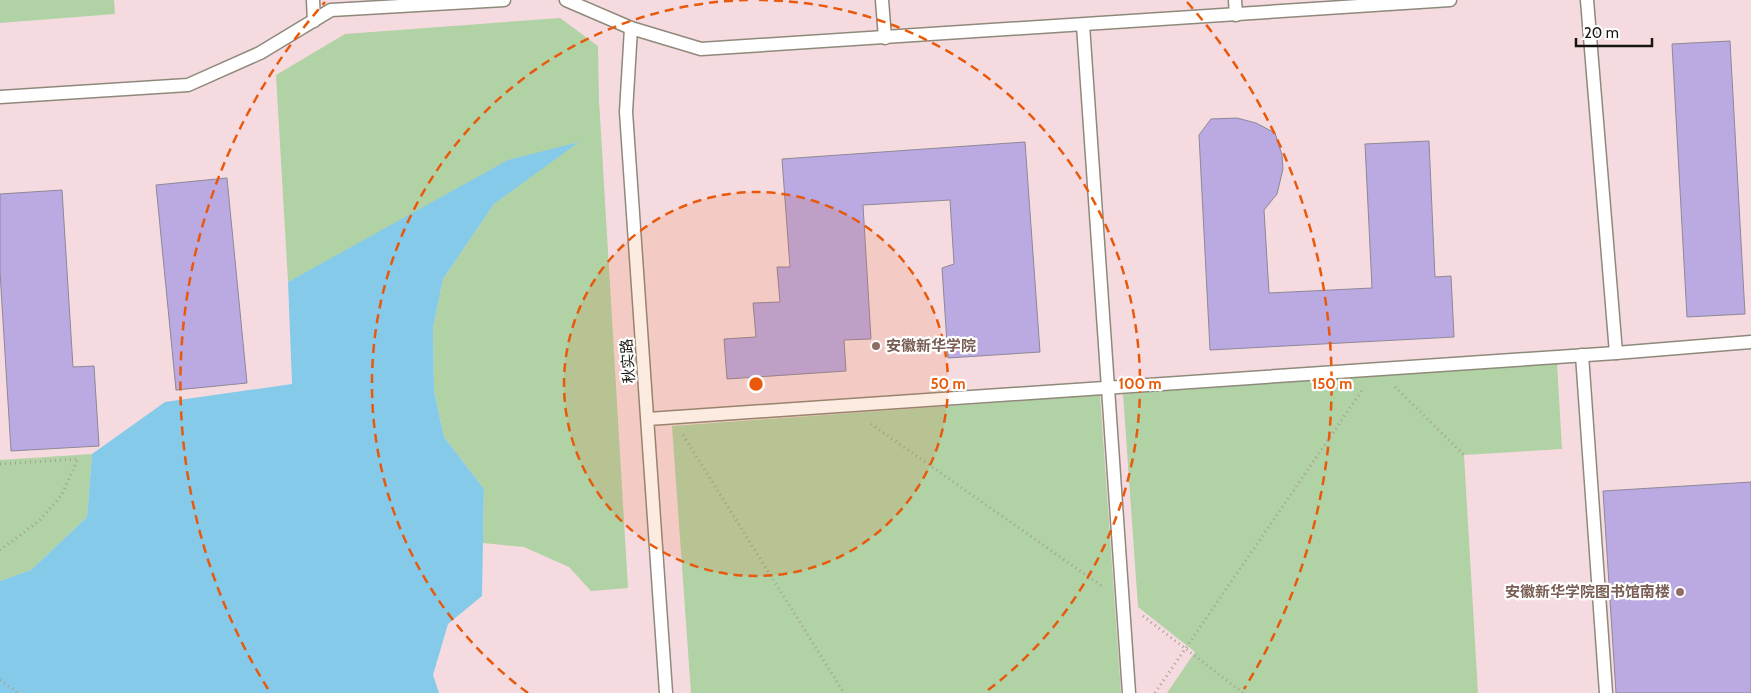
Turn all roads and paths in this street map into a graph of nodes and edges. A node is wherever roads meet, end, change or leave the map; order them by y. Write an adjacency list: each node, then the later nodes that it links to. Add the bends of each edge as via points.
1 (313, 0): 9 (lane)
2 (504, 0): 9 (lane, via 331,10)
3 (566, 0): 11 (lane)
4 (882, 0): 12 (lane)
5 (1234, 0): 8 (lane)
6 (1450, 0): 8 (lane)
7 (1587, 0): 15 (lane)
8 (1236, 15): 10 (lane)
9 (314, 20): 13 (lane, via 260,54 188,85)
10 (1083, 25): 12 (lane); 18 (lane)
11 (631, 28): 12 (lane, via 702,49); 21 (lane, 秋实路, via 626,112)
12 (885, 38)
13 (0, 97)
14 (1751, 342): 15 (lane)
15 (1616, 353): 16 (lane)
16 (1582, 355): 17 (lane); 34 (lane)
17 (1377, 369): 18 (lane); 22 (path); 26 (path)
18 (1108, 388): 19 (lane); 25 (lane)
19 (844, 406): 20 (lane); 25 (path)
20 (672, 418): 21 (lane); 30 (path)
21 (648, 419): 29 (lane, 秋实路)
22 (1464, 455)
23 (0, 464): 24 (path, via 78,459 61,496 40,521)
24 (0, 550)
25 (1123, 600): 26 (path); 31 (lane)
26 (1185, 649): 32 (path); 33 (path)
27 (0, 680): 28 (path)
28 (18, 693)
29 (666, 693)
30 (844, 693)
31 (1129, 693)
32 (1155, 693)
33 (1243, 693)
34 (1606, 693)

